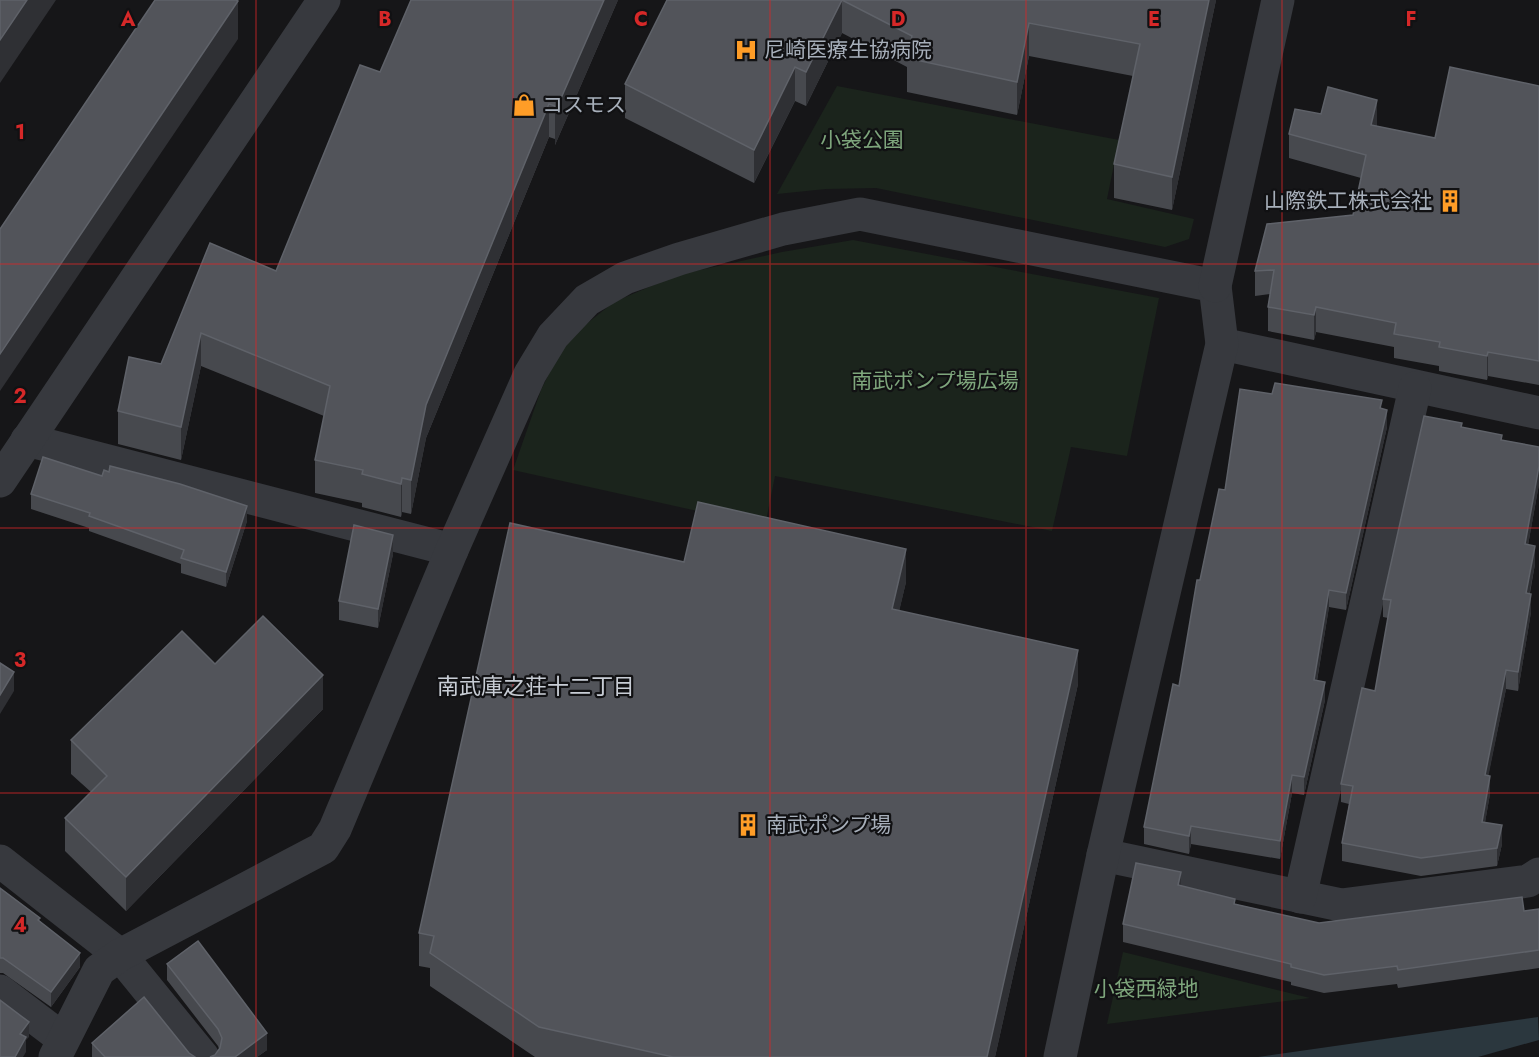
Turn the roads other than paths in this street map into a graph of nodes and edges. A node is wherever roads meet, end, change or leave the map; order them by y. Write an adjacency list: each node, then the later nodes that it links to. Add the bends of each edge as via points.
1 (324, 0): 7 (street)
2 (1278, 0): 3 (street)
3 (1215, 286): 4 (street); 9 (street, via 861,214 783,229 668,263 625,278 587,300 553,336 530,374)
4 (1222, 344): 5 (street); 10 (street)
5 (1415, 388): 6 (street); 13 (street)
6 (1539, 413)
7 (27, 440): 8 (street); 9 (street)
8 (0, 481)
9 (452, 550): 14 (street, via 335,829 323,848)
10 (1103, 855): 13 (street); 18 (street)
11 (0, 861): 14 (street)
12 (1539, 874): 13 (street, via 1528,881 1341,905)
13 (1300, 897)
14 (120, 955): 16 (street, via 99,970); 17 (street)
15 (0, 991): 16 (street)
16 (61, 1051)
17 (203, 1057)
18 (1060, 1057)

